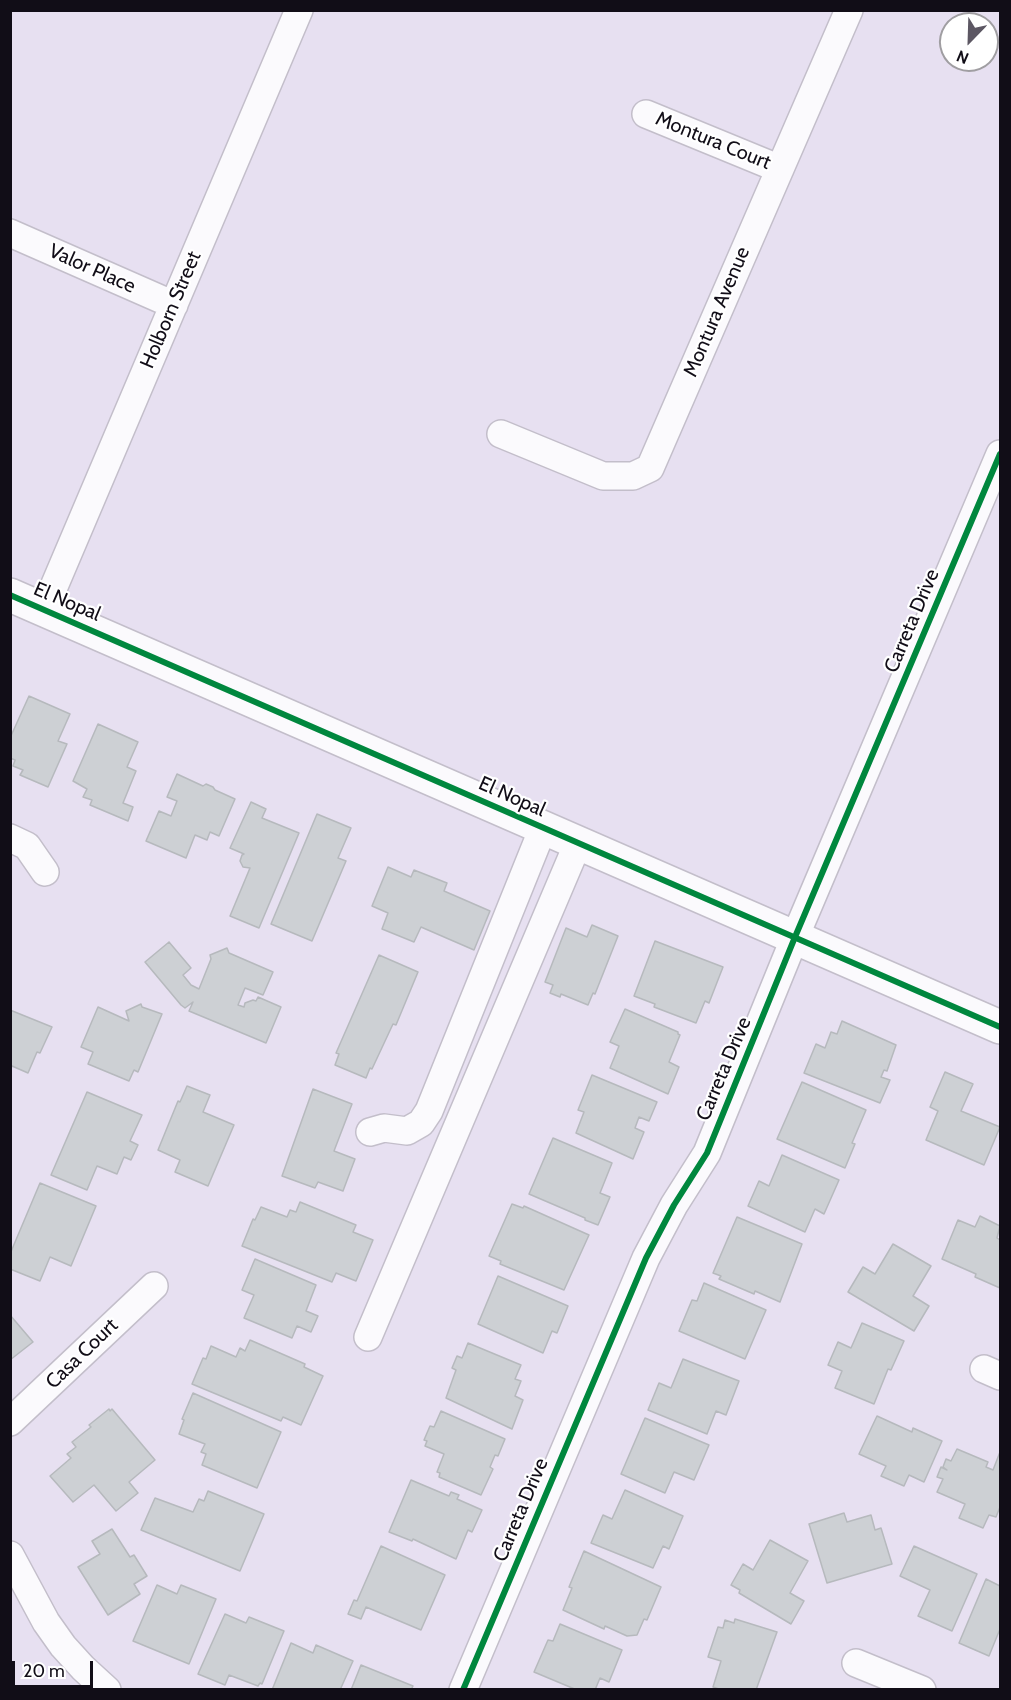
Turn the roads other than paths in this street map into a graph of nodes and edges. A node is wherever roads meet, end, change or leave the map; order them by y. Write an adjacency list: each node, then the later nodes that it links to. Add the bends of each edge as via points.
1 (299, 10): 6 (street, Holborn Street)
2 (849, 10): 4 (street, Montura Avenue)
3 (646, 114): 4 (street, Montura Court)
4 (780, 169): 7 (street, Montura Avenue, via 650,468 633,476 603,476)
5 (10, 233): 6 (street, Valor Place)
6 (174, 305): 10 (street, Holborn Street)
7 (501, 434)
8 (1000, 454): 15 (street, Carreta Drive)
9 (10, 595): 10 (main road, El Nopal)
10 (44, 610): 11 (main road, El Nopal)
11 (543, 828): 13 (main road, El Nopal); 17 (street, via 429,1112 421,1123 407,1131 384,1128)
12 (10, 838): 14 (street, via 27,846)
13 (578, 843): 15 (main road, El Nopal); 19 (street)
14 (45, 872)
15 (795, 938): 16 (main road, El Nopal); 24 (street, Carreta Drive, via 707,1153 646,1258)
16 (1000, 1027)
17 (370, 1132)
18 (154, 1286): 20 (street, Casa Court)
19 (368, 1337)
20 (10, 1422)
21 (10, 1555): 23 (street, via 57,1638 76,1662)
22 (856, 1663): 25 (street)
23 (107, 1689)
24 (463, 1689)
25 (922, 1689)

